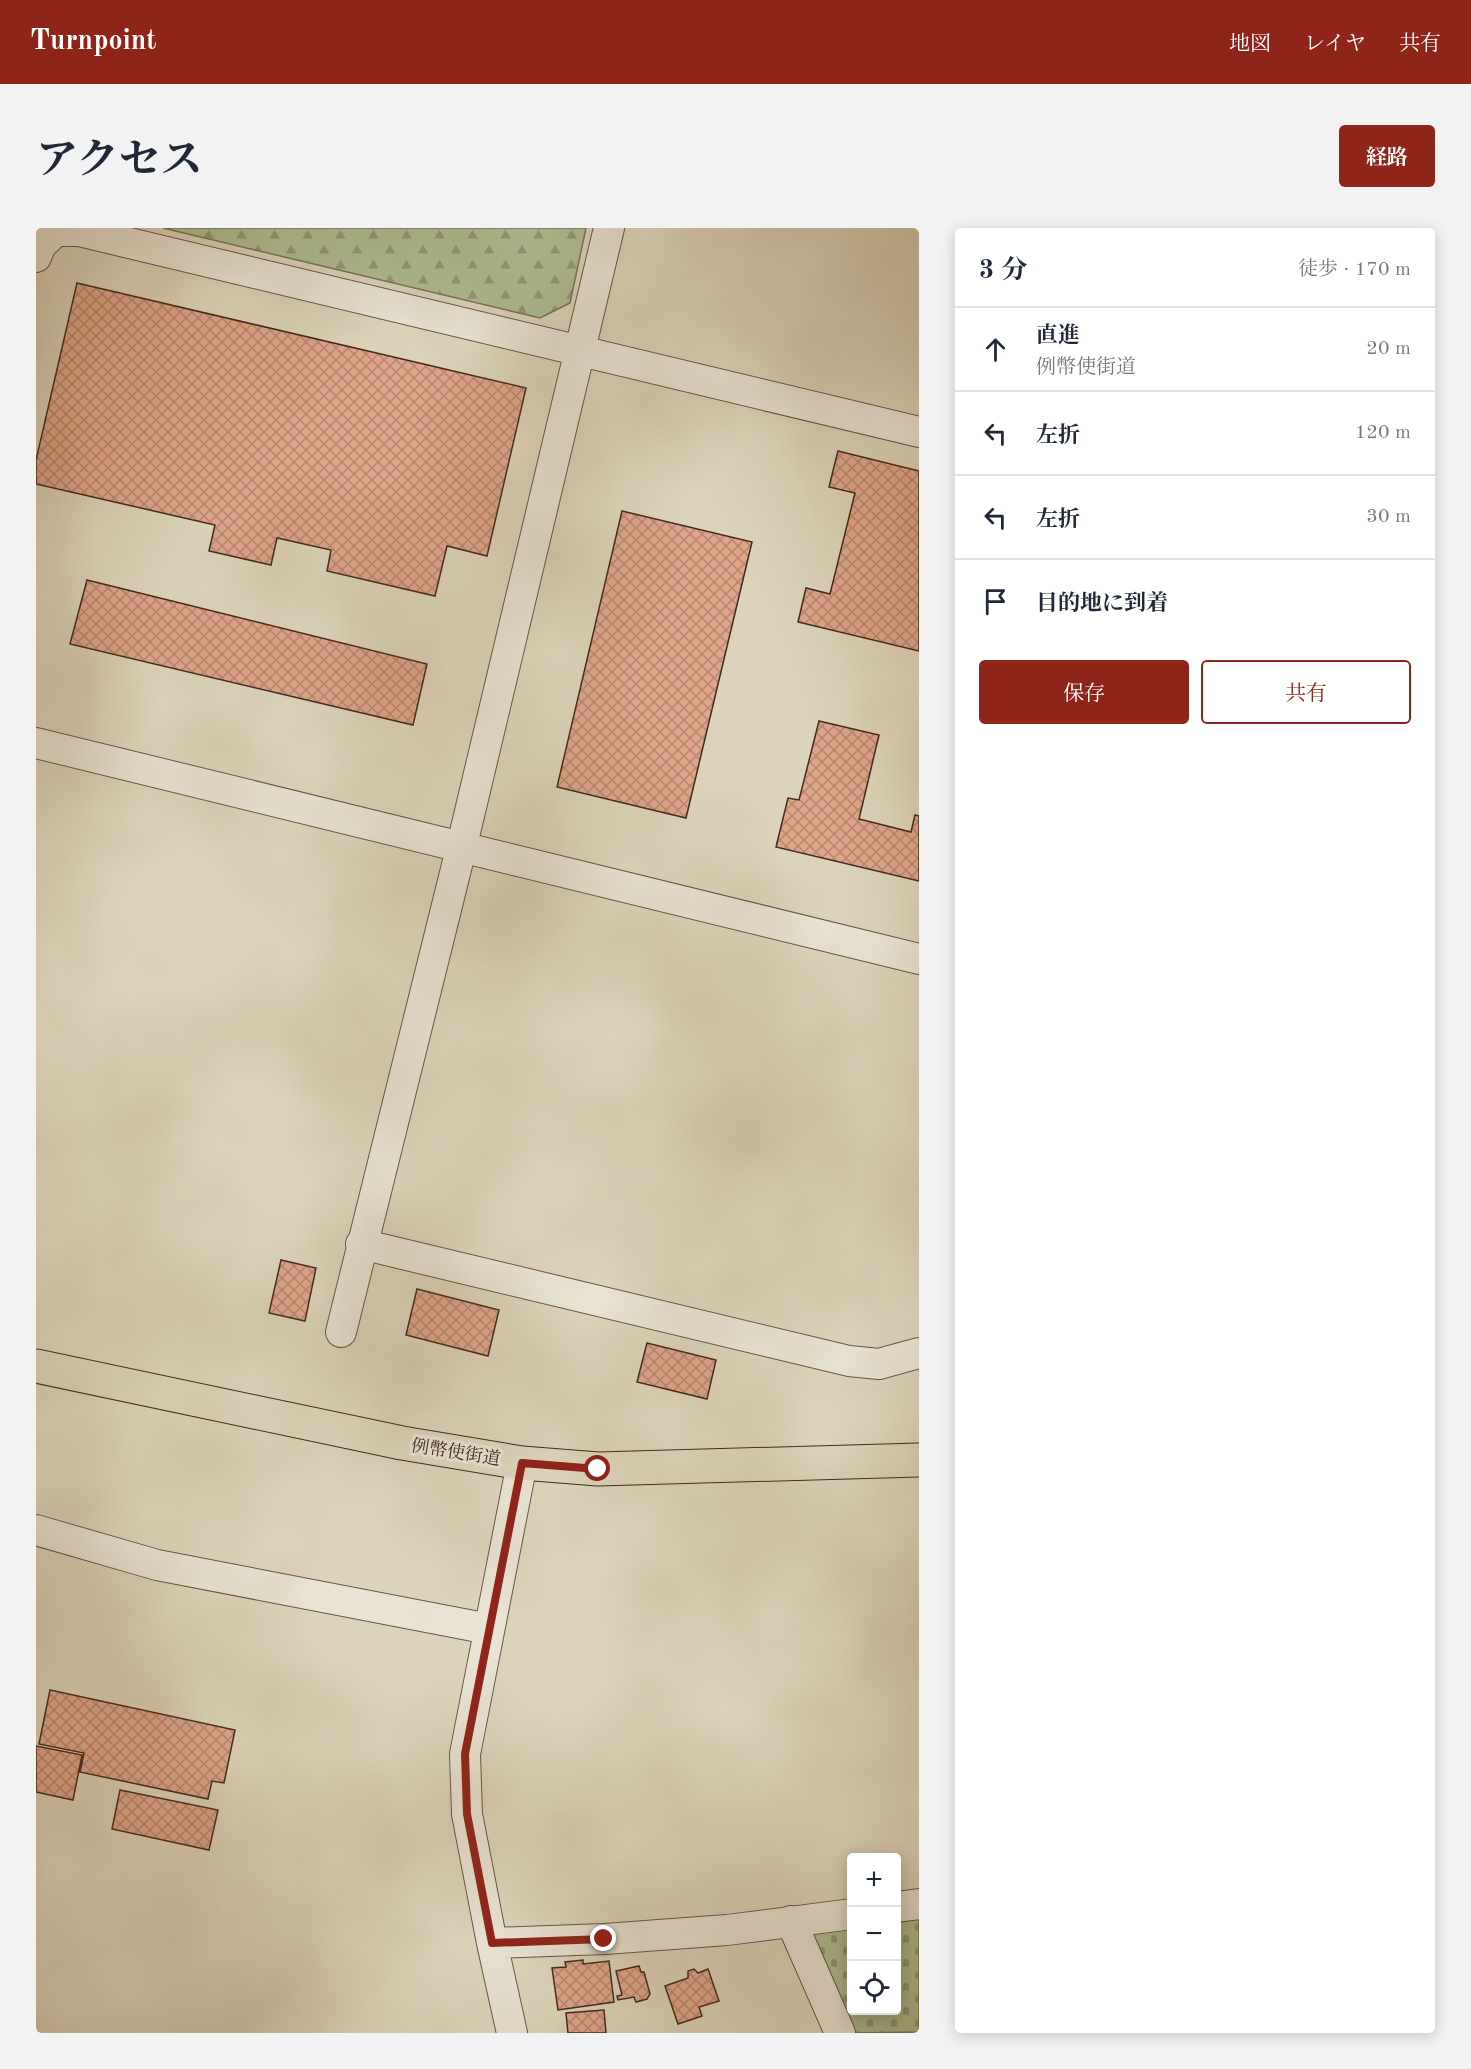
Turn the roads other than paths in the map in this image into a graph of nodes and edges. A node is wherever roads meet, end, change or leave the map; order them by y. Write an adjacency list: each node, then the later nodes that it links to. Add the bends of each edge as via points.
1 (609, 228): 3 (street)
2 (36, 257): 3 (street, via 41,245 56,231 79,231)
3 (580, 350): 4 (street); 6 (street)
4 (919, 432)
5 (36, 743): 6 (street)
6 (462, 845): 7 (street); 8 (street)
7 (919, 959)
8 (361, 1244): 9 (street); 10 (street, via 849,1360 879,1364)
9 (341, 1332)
10 (919, 1353)
11 (36, 1366): 13 (main road, 例幣使街道, via 402,1443)
12 (919, 1460): 13 (main road, 例幣使街道, via 598,1469)
13 (522, 1463): 15 (street)
14 (36, 1530): 15 (street, via 157,1565)
15 (489, 1629): 20 (street, via 465,1754 467,1814)
16 (919, 1904): 17 (street)
17 (901, 1906)
18 (847, 1915): 19 (street)
19 (792, 1922): 20 (street, via 616,1939); 22 (street)
20 (492, 1943): 21 (street)
21 (513, 2033)
22 (840, 2033)

